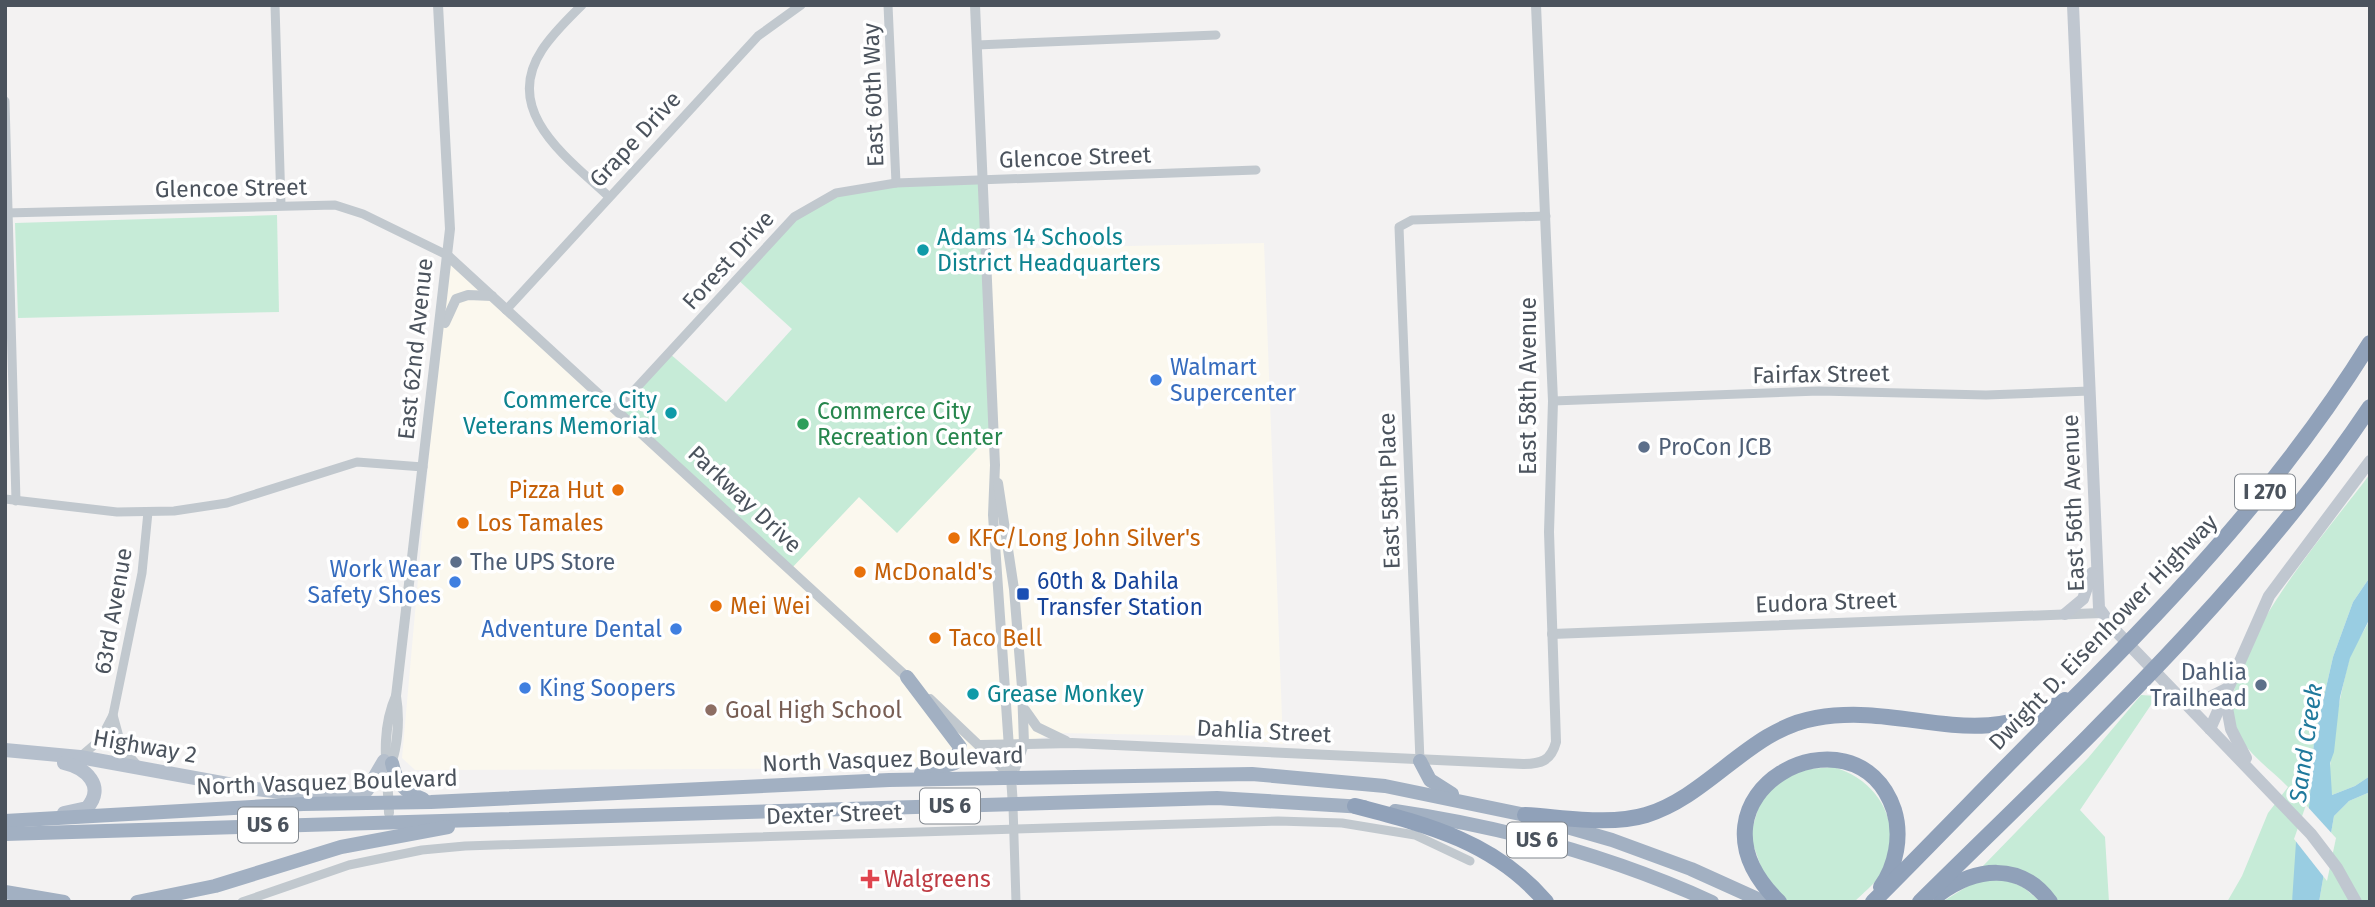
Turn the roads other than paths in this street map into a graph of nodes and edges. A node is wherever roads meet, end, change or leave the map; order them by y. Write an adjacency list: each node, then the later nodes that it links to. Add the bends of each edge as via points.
1 (275, 5): 16 (street)
2 (438, 5): 19 (street, East 62nd Avenue, via 450,229)
3 (582, 5): 15 (street, via 540,53 531,76 532,107 551,141)
4 (801, 5): 15 (street, Grape Drive, via 758,36)
5 (888, 5): 14 (street, East 60th Way)
6 (975, 5): 10 (street)
7 (1536, 5): 18 (street, East 58th Avenue)
8 (2073, 5): 24 (main road, East 56th Avenue)
9 (1216, 35): 10 (street)
10 (977, 45): 13 (street)
11 (5, 101): 17 (street)
12 (1255, 170): 13 (street, Glencoe Street)
13 (983, 180): 14 (street, Glencoe Street); 29 (street)
14 (896, 183): 27 (street, Forest Drive, via 836,193 795,216)
15 (608, 197): 21 (street, Grape Drive)
16 (281, 205): 17 (street, Glencoe Street); 19 (street, Glencoe Street, via 351,209)
17 (7, 213): 32 (street)
18 (1546, 216): 25 (street, East 58th Avenue); 52 (street, East 58th Place, via 1404,222 1398,234)
19 (447, 255): 20 (street, Parkway Drive); 23 (street, East 62nd Avenue)
20 (492, 296): 21 (street, Parkway Drive); 23 (street, via 456,299)
21 (506, 310): 27 (street, Parkway Drive)
22 (2370, 343): 39 (highway, Dwight D. Eisenhower Highway / I 270, via 2258,500)
23 (437, 352): 30 (street, East 62nd Avenue)
24 (2089, 391): 25 (street, Fairfax Street, via 1819,391); 34 (main road, East 56th Avenue)
25 (1553, 401): 37 (street, East 58th Avenue)
26 (2370, 407): 83 (highway, I 270, via 2271,539 2168,652)
27 (617, 409): 38 (street, Parkway Drive)
28 (2370, 461): 40 (main road, via 2269,596)
29 (995, 465): 42 (street, via 1014,589); 48 (street, via 993,515)
30 (423, 467): 33 (street, via 358,462 227,503); 54 (street, East 62nd Avenue, via 396,696 399,714)
31 (5, 499): 32 (street)
32 (16, 500): 33 (street)
33 (148, 512): 43 (street, 63rd Avenue, via 142,573)
34 (2096, 556): 35 (main road, East 56th Avenue); 36 (main road, via 2085,595)
35 (2101, 613): 36 (street, Eudora Street); 41 (main road, East 56th Avenue)
36 (2065, 614): 37 (street, Eudora Street)
37 (1552, 634): 53 (street, East 58th Avenue, via 1556,742)
38 (907, 677): 47 (street, Parkway Drive); 57 (highway, via 953,734 960,752 951,765)
39 (2087, 685): 66 (highway, via 2035,716 1991,727 1863,715 1814,718 1780,731 1676,801 1645,816); 82 (highway, Dwight D. Eisenhower Highway / I 270)
40 (2226, 691): 41 (main road, via 2202,701); 44 (main road); 59 (main road, via 2228,723 2236,744)
41 (2182, 699): 44 (main road, East 56th Avenue)
42 (1023, 704): 45 (street, via 1037,727); 46 (street)
43 (113, 715): 50 (street, 63rd Avenue, via 100,740); 55 (street, 63rd Avenue, via 122,748)
44 (2210, 729): 59 (main road, East 56th Avenue)
45 (1072, 743): 46 (street, Dahlia Street); 52 (street, Dahlia Street)
46 (1024, 744): 48 (street, Dahlia Street); 56 (street)
47 (980, 745): 48 (street, Dahlia Street); 56 (street, Parkway Drive)
48 (1009, 745): 56 (street)
49 (12, 751): 50 (main road, Highway 2); 58 (main road, Highway 2, via 78,766 93,782)
50 (80, 757): 51 (main road, Highway 2)
51 (103, 761): 55 (main road, Highway 2); 58 (main road)
52 (1420, 761): 53 (street, Dahlia Street); 62 (highway, via 1434,784)
53 (1544, 762)
54 (388, 765): 60 (main road, via 367,790); 61 (highway, via 409,794); 65 (street, East 62nd Avenue)
55 (139, 767): 60 (main road, Highway 2, via 256,789)
56 (1012, 777): 57 (highway, North Vasquez Boulevard / US 6); 62 (highway, North Vasquez Boulevard / US 6, via 1273,775 1373,785); 63 (street)
57 (889, 780): 61 (highway, North Vasquez Boulevard / US 6)
58 (95, 793): 68 (main road, via 80,811)
59 (2274, 794): 86 (main road, East 56th Avenue, via 2329,856)
60 (347, 799): 65 (main road, Highway 2)
61 (431, 802): 65 (highway, North Vasquez Boulevard / US 6)
62 (1476, 803): 66 (highway, North Vasquez Boulevard / US 6)
63 (1013, 806): 64 (highway, North Vasquez Boulevard / US 6, via 1217,798); 67 (highway, North Vasquez Boulevard / US 6); 69 (street)
64 (1355, 806): 78 (highway, via 1472,842 1512,869); 79 (highway, North Vasquez Boulevard / US 6, via 1433,817 1553,844 1643,873)
65 (389, 808): 68 (highway, North Vasquez Boulevard / US 6, via 303,804)
66 (1525, 815): 80 (highway, North Vasquez Boulevard / US 6, via 1623,845)
67 (531, 820): 68 (highway, North Vasquez Boulevard / US 6); 74 (highway, via 391,836 215,886)
68 (6, 825)
69 (1014, 830): 70 (street, Dexter Street, via 1342,823 1415,835); 71 (street, Dexter Street, via 465,846 374,859); 77 (street)
70 (1471, 861)
71 (274, 890): 75 (street, Dexter Street); 76 (street)
72 (5, 892): 73 (highway)
73 (64, 902)
74 (137, 902)
75 (242, 902)
76 (274, 902)
77 (1016, 902)
78 (1546, 902)
79 (1712, 902)
80 (1764, 902)
81 (1779, 902): 82 (highway, via 1751,864 1745,842 1748,816 1768,782 1787,767 1815,760 1839,761 1866,772 1891,804 1898,827 1896,852)
82 (1872, 902)
83 (1920, 902)
84 (1929, 902): 85 (highway, via 1965,877 1989,873 2020,878)
85 (2050, 902)
86 (2356, 902)

